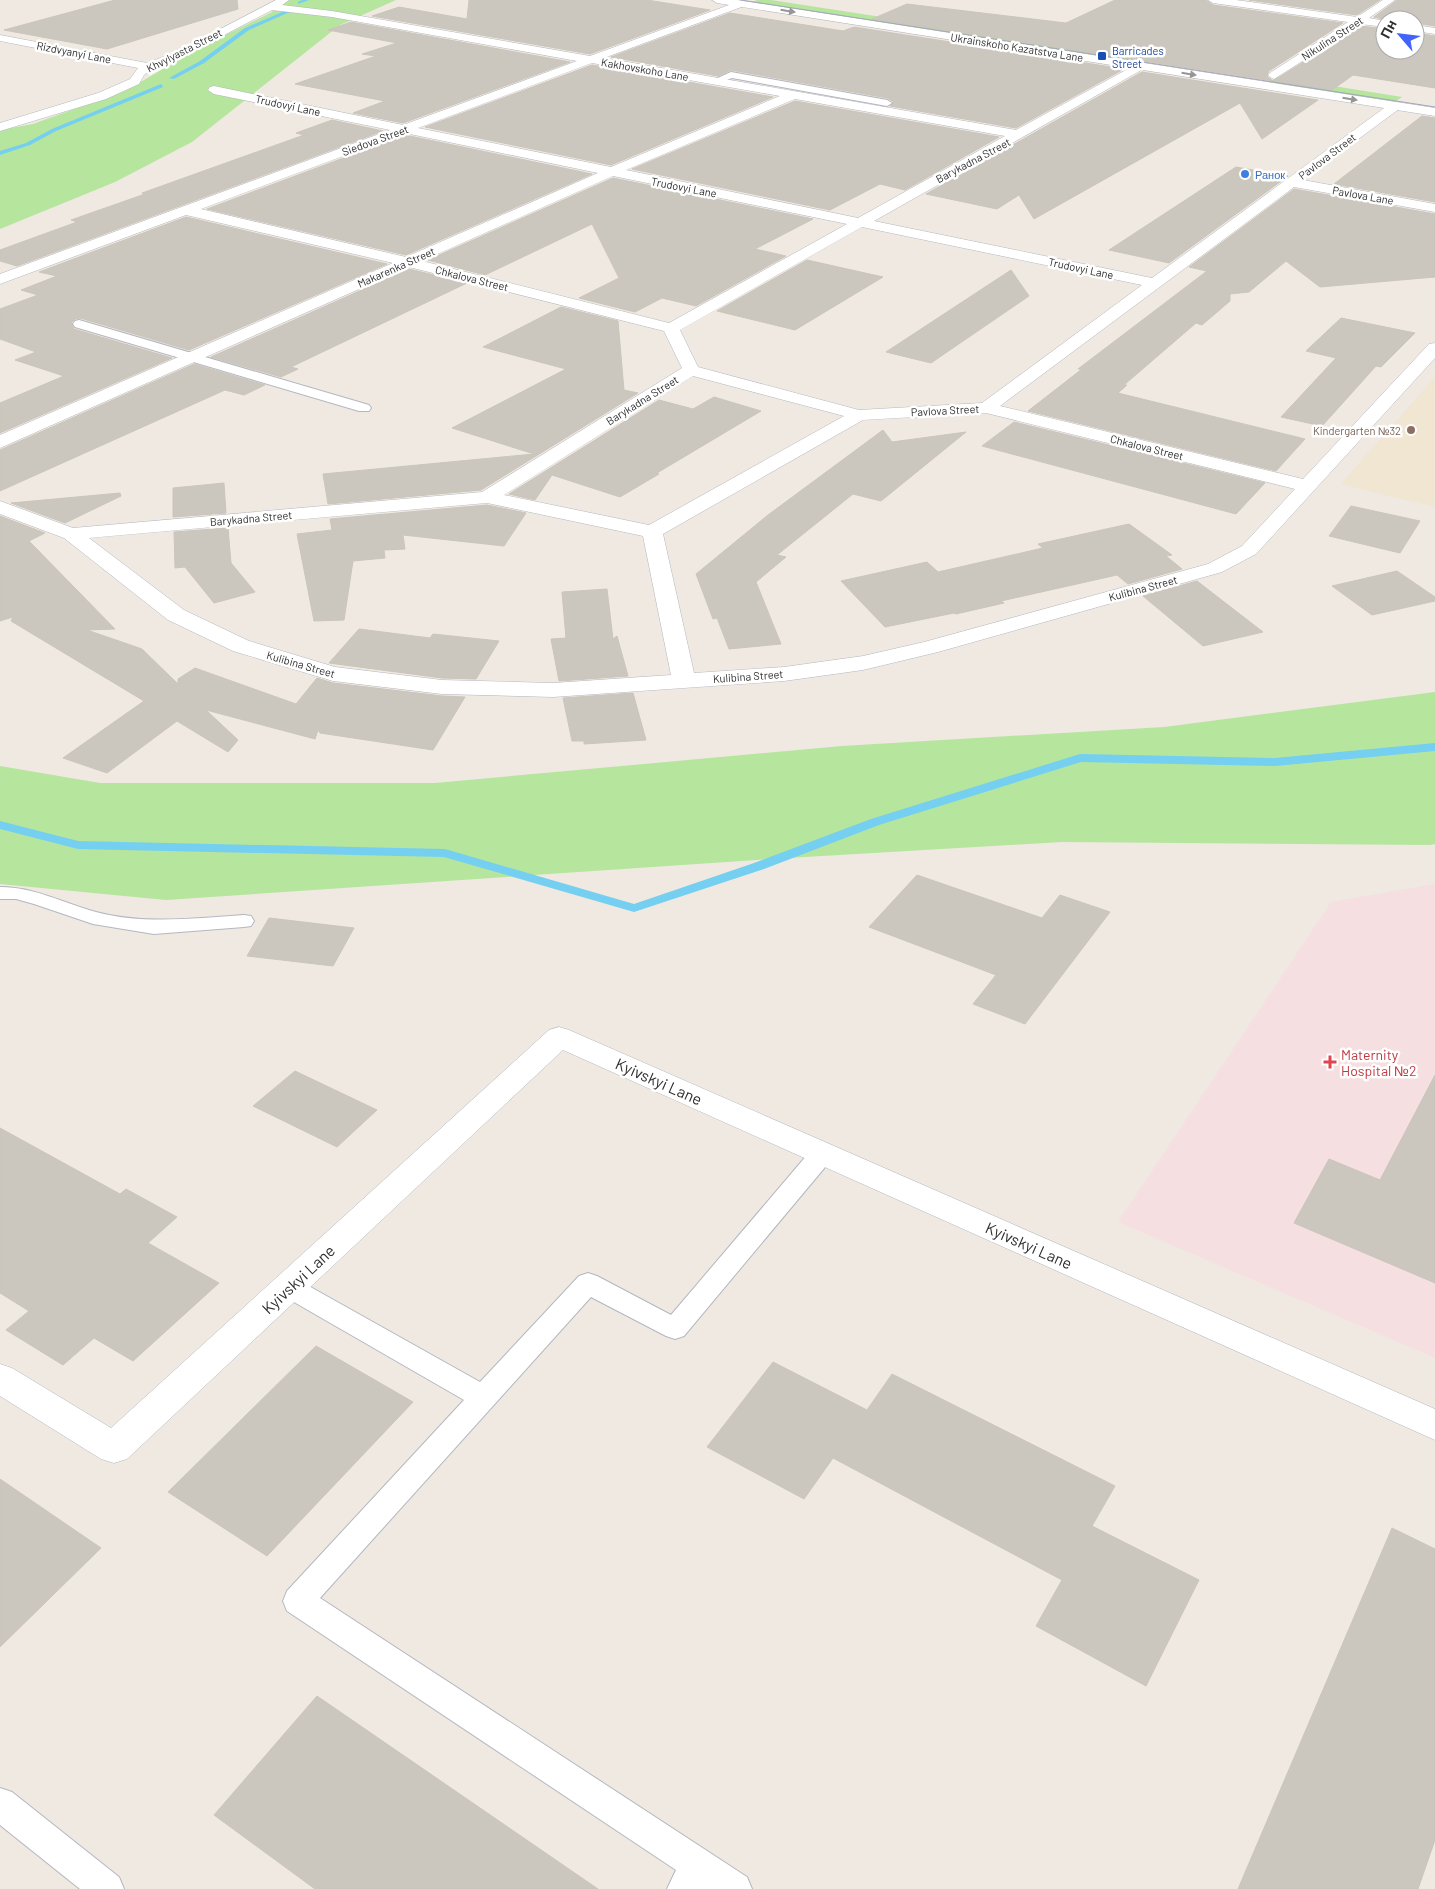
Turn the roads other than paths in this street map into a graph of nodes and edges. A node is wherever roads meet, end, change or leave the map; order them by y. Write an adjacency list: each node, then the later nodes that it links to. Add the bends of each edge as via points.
1 (284, 0): 7 (street, Khvylyasta Street)
2 (717, 0): 6 (street, Ukrainskoho Kazatstva Lane)
3 (780, 0): 11 (street, Ukrainskoho Kazatstva Lane)
4 (1213, 0): 8 (street)
5 (1390, 0): 8 (street, Nikulina Street)
6 (745, 2): 12 (street, Siedova Street); 13 (street, Ukrainskoho Kazatstva Lane, one-way to 13)
7 (269, 7): 12 (street, Kakhovskoho Lane, via 332,14); 14 (street, Khvylyasta Street)
8 (1358, 20): 9 (street); 15 (street, Nikulina Street)
9 (1375, 23)
10 (0, 38): 14 (street, Rizdvyanyi Lane)
11 (1157, 58): 13 (street, Barykadna Street); 15 (street, Ukrainskoho Kazatstva Lane)
12 (593, 60): 16 (street, Kakhovskoho Lane); 25 (street, Siedova Street)
13 (1141, 66): 21 (street, Ukrainskoho Kazatstva Lane, one-way to 21); 26 (street, Barykadna Street)
14 (148, 67): 24 (street, Khvylyasta Street, via 139,73 135,81 102,96)
15 (1274, 75): 19 (street, Ukrainskoho Kazatstva Lane)
16 (716, 82): 18 (street, Kakhovskoho Lane); 22 (lane, via 730,75 887,103)
17 (214, 90): 25 (street, Trudovyi Lane)
18 (794, 96): 22 (street, Kakhovskoho Lane); 27 (street, Makarenka Street)
19 (1408, 96): 20 (street, Ukrainskoho Kazatstva Lane); 21 (street, Pavlova Street)
20 (1435, 100)
21 (1395, 106): 23 (street, Ukrainskoho Kazatstva Lane); 28 (street, Pavlova Street)
22 (873, 109): 26 (street, Kakhovskoho Lane)
23 (1435, 112)
24 (0, 127)
25 (401, 130): 27 (street, Trudovyi Lane); 30 (street, Siedova Street)
26 (1020, 135): 31 (street, Barykadna Street)
27 (611, 172): 31 (street, Trudovyi Lane); 32 (street, Makarenka Street)
28 (1291, 182): 29 (street, Pavlova Lane); 34 (street, Pavlova Street)
29 (1435, 208)
30 (185, 210): 32 (street, Chkalova Street); 33 (street, Siedova Street)
31 (859, 222): 34 (street, Trudovyi Lane); 36 (street, Barykadna Street)
32 (408, 262): 36 (street, Chkalova Street); 38 (street, Makarenka Street)
33 (0, 279)
34 (1155, 283): 41 (street, Pavlova Street)
35 (79, 324): 38 (lane)
36 (671, 328): 39 (street, Barykadna Street)
37 (1435, 348): 44 (street, Kulibina Street)
38 (192, 357): 40 (lane); 43 (street, Makarenka Street)
39 (691, 370): 42 (street); 45 (street, Barykadna Street)
40 (364, 408)
41 (986, 408): 42 (street, Pavlova Street); 44 (street, Chkalova Street)
42 (859, 415): 47 (street, Pavlova Street)
43 (0, 442)
44 (1307, 486): 49 (street, Kulibina Street, via 1249,550 1215,568 863,663 784,674)
45 (487, 498): 47 (street); 48 (street, Barykadna Street)
46 (0, 507): 48 (street, Kulibina Street)
47 (652, 532): 49 (street)
48 (71, 534): 49 (street, Kulibina Street, via 176,615 241,646 333,674 442,687 553,690)
49 (684, 681)
50 (0, 893): 51 (lane, via 41,899 93,918 154,927)
51 (244, 921)
52 (822, 1154): 53 (street, Kyivskyi Lane, via 559,1037); 55 (lane, via 675,1328 588,1283); 56 (street, Kyivskyi Lane)
53 (288, 1287): 54 (street, Kyivskyi Lane, via 114,1448); 55 (lane)
54 (0, 1378)
55 (484, 1398): 58 (lane, via 298,1601)
56 (1435, 1425)
57 (0, 1804): 59 (lane)
58 (692, 1877): 60 (lane)
59 (107, 1889)
60 (735, 1889)

